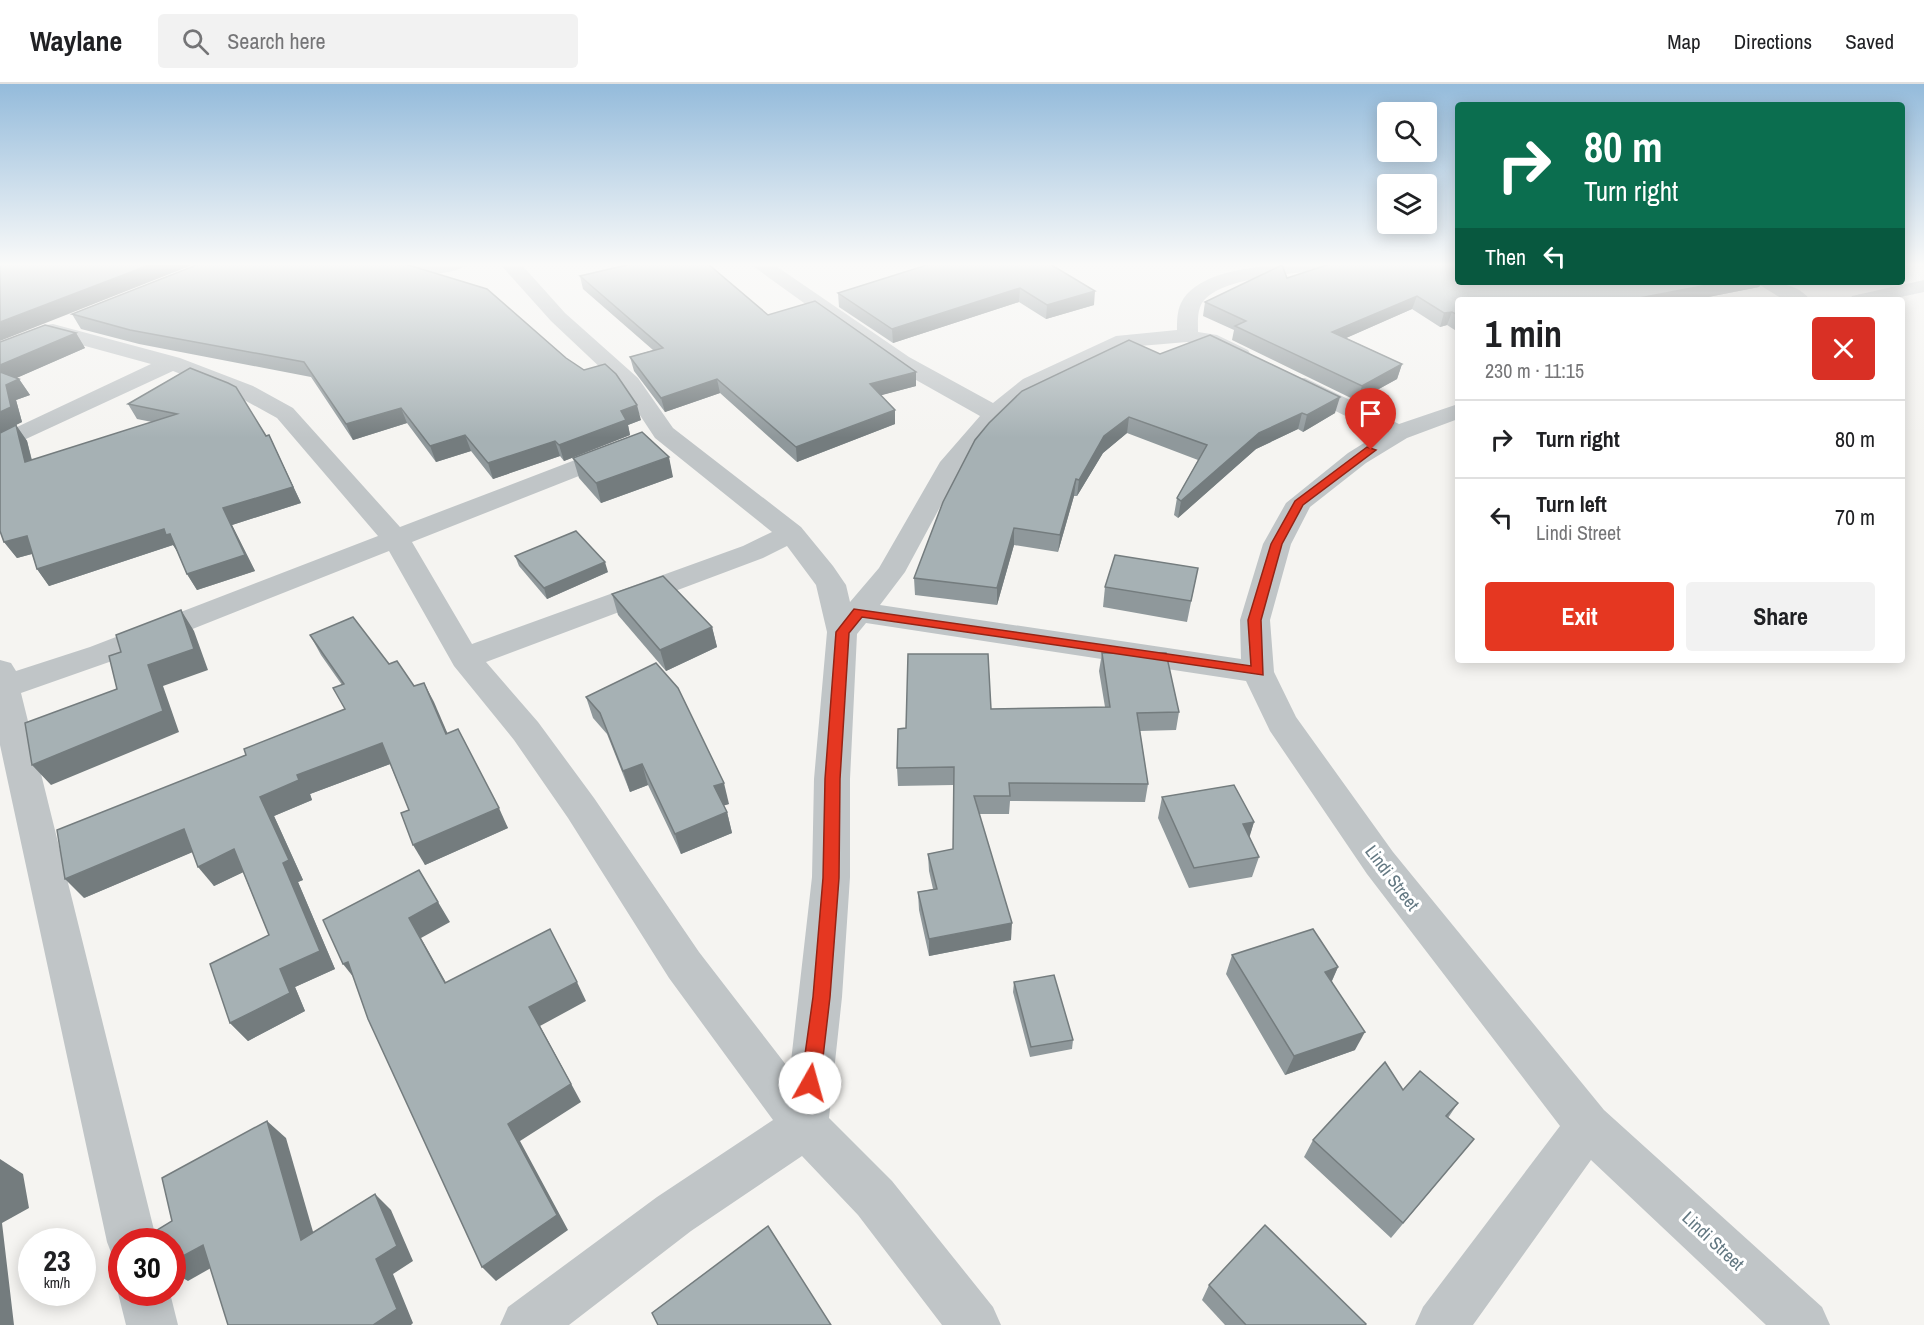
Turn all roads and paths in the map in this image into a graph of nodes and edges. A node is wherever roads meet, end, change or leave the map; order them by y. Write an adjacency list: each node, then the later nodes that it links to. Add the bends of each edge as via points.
1 (73, 322): 6 (street, via 42,334)
2 (563, 322): 9 (street, via 630,383)
3 (843, 322): 8 (street, via 901,362)
4 (1189, 322): 5 (street)
5 (1187, 336): 8 (street, via 1124,341 1031,384); 10 (street, via 1209,340)
6 (172, 363): 11 (street); 13 (street, via 245,391 285,413)
7 (1455, 412): 10 (street, Lindi Street)
8 (995, 414): 14 (street, via 949,467 891,572)
9 (664, 433): 12 (street); 13 (street)
10 (1398, 433): 16 (street, Lindi Street, via 1357,458 1299,503 1277,544 1255,620)
11 (0, 444)
12 (791, 533): 14 (street, via 819,566); 15 (street, via 753,552)
13 (397, 540): 15 (street); 17 (street, via 101,654)
14 (850, 622): 16 (street); 18 (street, via 832,779 831,878 821,997)
15 (465, 658): 18 (street, via 526,731 684,964)
16 (1258, 672): 19 (street, Lindi Street, via 1282,722 1380,863)
17 (2, 679): 20 (street)
18 (805, 1126): 23 (street, via 674,1214); 24 (street, via 875,1198)
19 (1588, 1126): 25 (street); 26 (street, Lindi Street)
20 (129, 1228)
21 (147, 1306): 22 (street)
22 (152, 1325)
23 (526, 1325)
24 (975, 1325)
25 (1441, 1325)
26 (1804, 1325)

